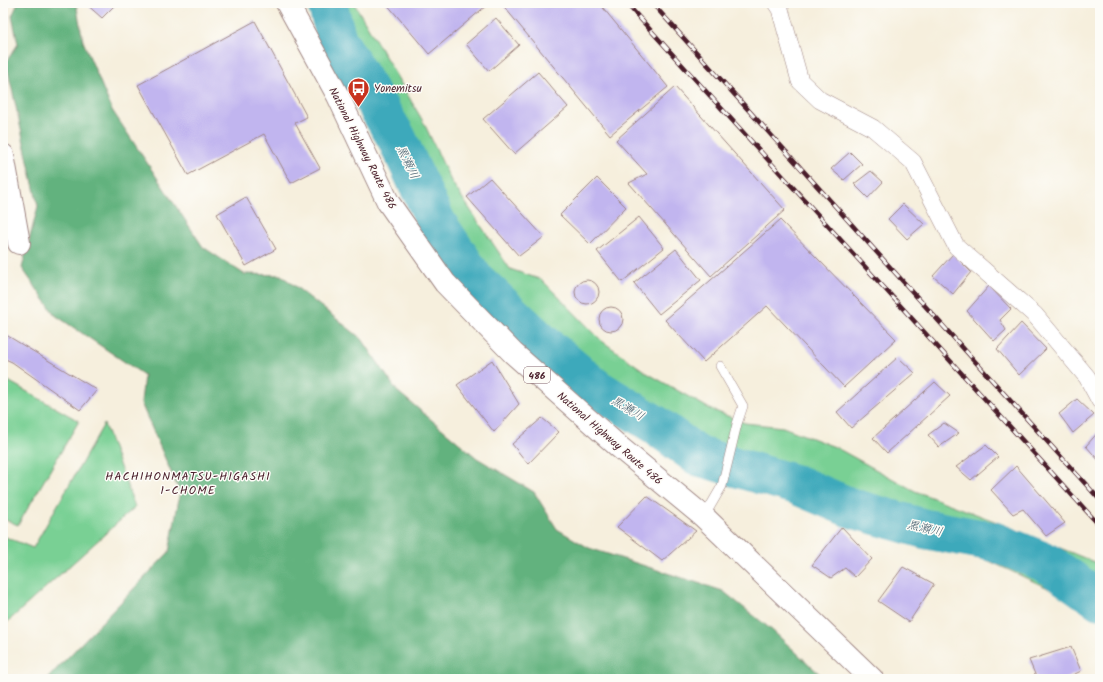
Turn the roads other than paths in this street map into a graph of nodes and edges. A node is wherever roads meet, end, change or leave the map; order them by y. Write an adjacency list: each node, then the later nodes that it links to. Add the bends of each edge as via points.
1 (287, 3): 7 (main road, National Highway Route 486 / 486, via 338,96 388,202 445,282 513,353 618,446)
2 (776, 3): 6 (street, via 780,9 800,80 820,100 874,128 913,162 956,246 1035,314 1087,377)
3 (3, 155): 4 (main road)
4 (19, 243)
5 (720, 366): 7 (lane, via 743,406 722,486)
6 (1100, 401)
7 (704, 517): 8 (main road, National Highway Route 486 / 486)
8 (872, 679)

